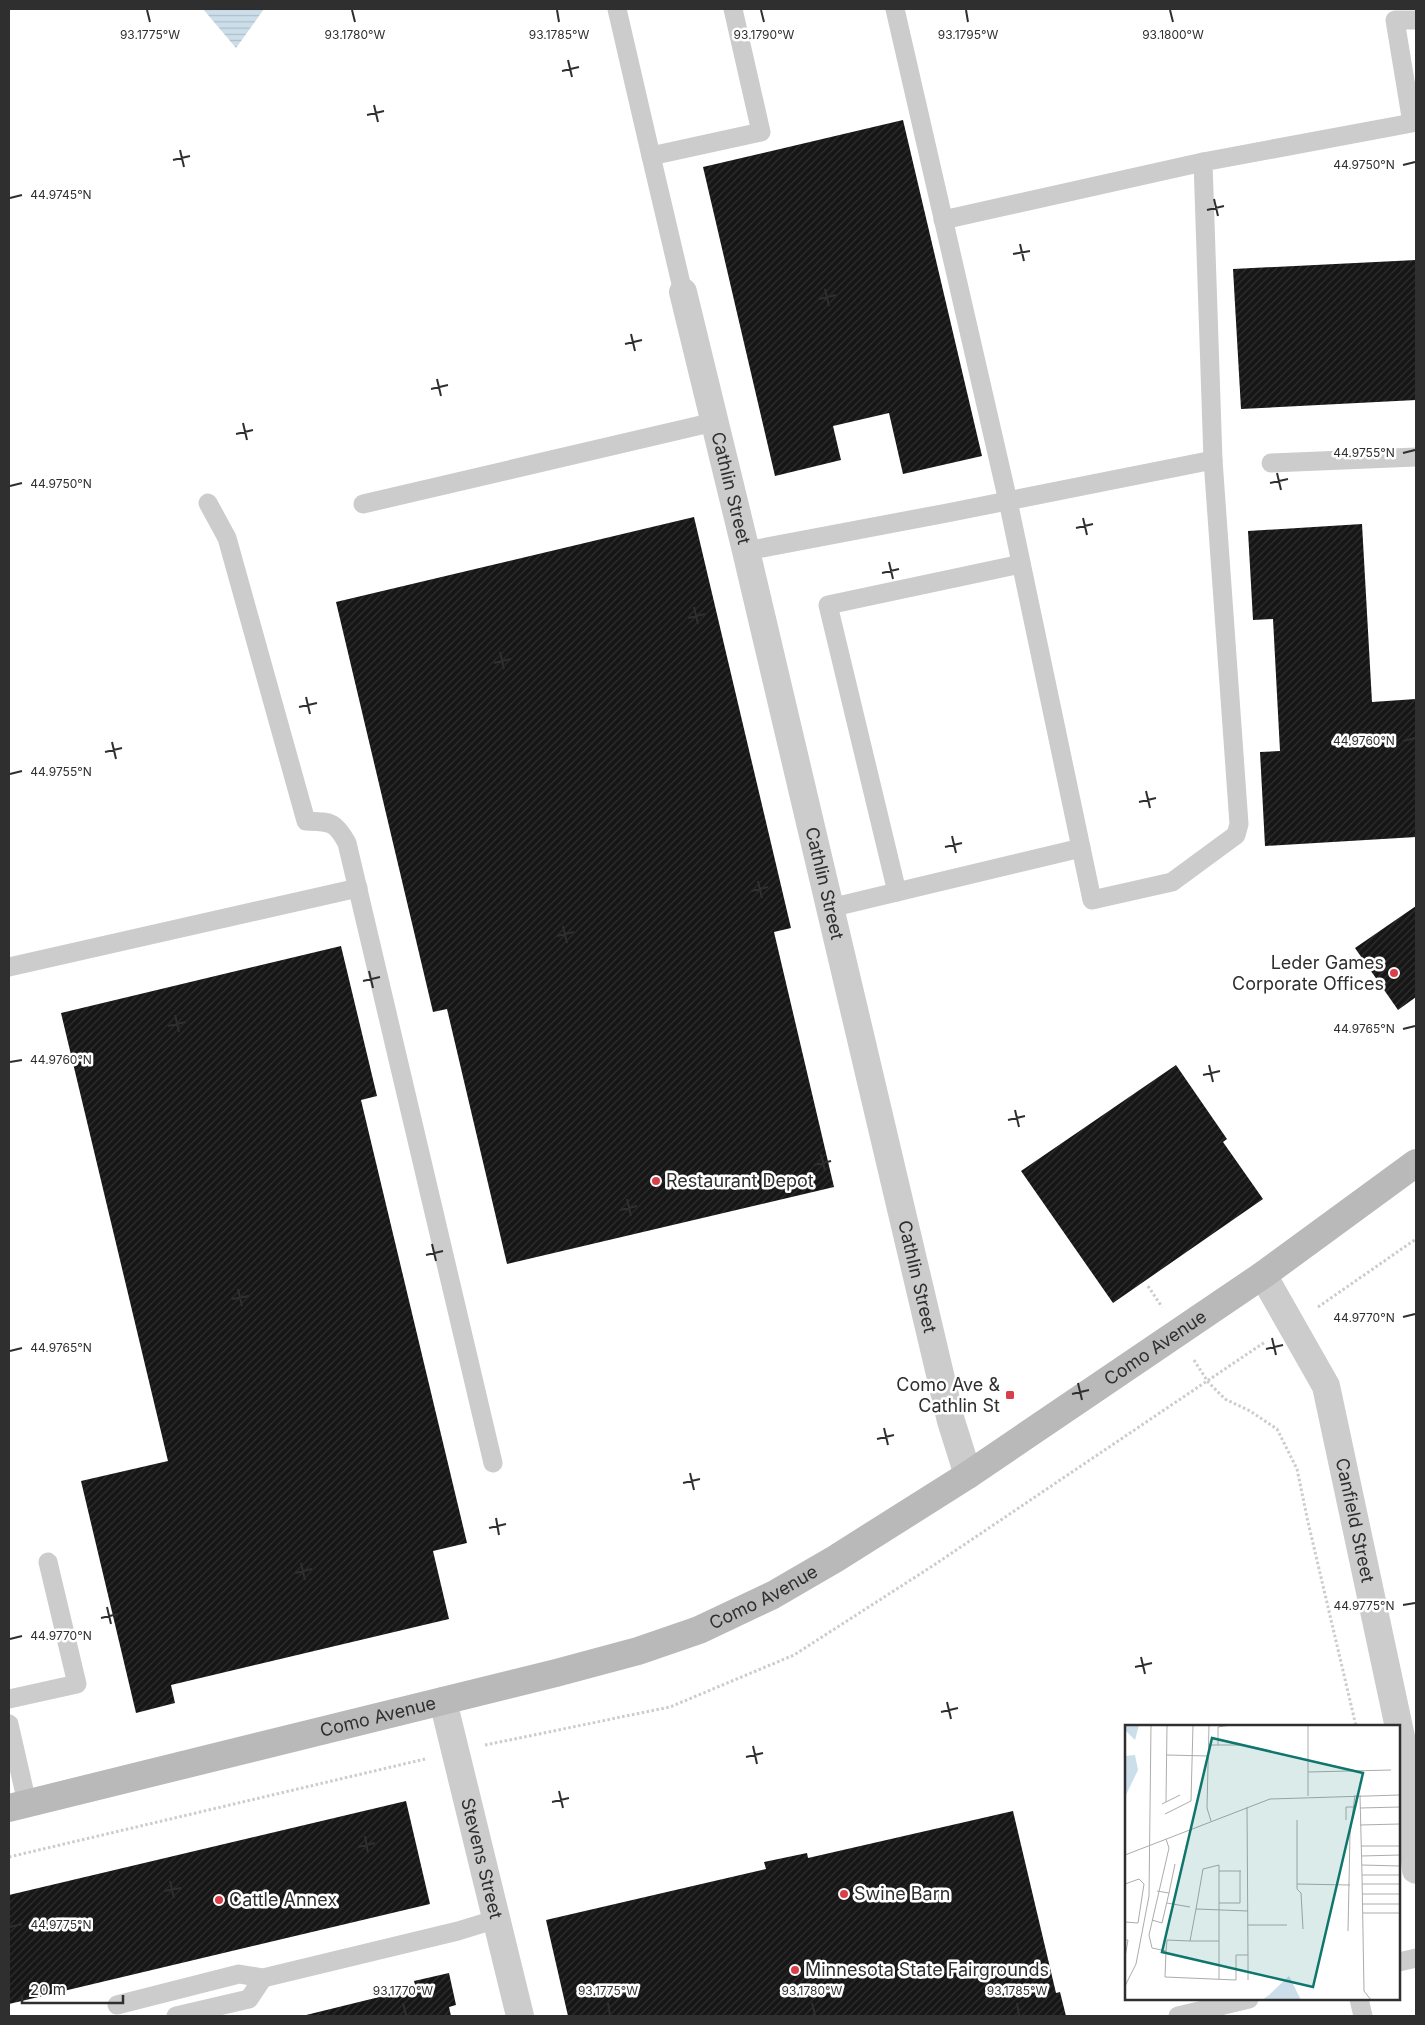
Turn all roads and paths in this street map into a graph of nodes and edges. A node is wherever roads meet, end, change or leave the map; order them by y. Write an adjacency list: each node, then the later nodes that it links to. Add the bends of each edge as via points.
1 (617, 9): 6 (lane)
2 (733, 9): 6 (lane, via 761,132)
3 (895, 9): 8 (lane)
4 (1394, 14): 5 (lane); 7 (lane, via 1412,123)
5 (1416, 20)
6 (651, 156): 9 (lane)
7 (1203, 162): 8 (lane); 12 (lane)
8 (944, 220): 14 (lane)
9 (682, 292): 10 (street, Cathlin Street)
10 (714, 422): 16 (lane); 17 (street, Cathlin Street)
11 (1416, 457): 13 (lane)
12 (1213, 460): 14 (lane); 19 (lane, via 1239,824 1236,835 1172,882 1092,900)
13 (1272, 463)
14 (1008, 501): 17 (lane); 18 (lane)
15 (208, 502): 20 (lane, via 227,538 306,821 324,822 338,828 347,843)
16 (363, 504)
17 (746, 551): 22 (street, Cathlin Street)
18 (1022, 564): 19 (lane); 21 (lane, via 828,605)
19 (1081, 848): 21 (lane)
20 (358, 888): 23 (lane); 27 (lane)
21 (897, 892): 22 (lane)
22 (830, 908): 28 (street, Cathlin Street, via 951,1421)
23 (9, 967)
24 (1416, 1163): 25 (main road, Como Avenue)
25 (1263, 1275): 28 (main road, Como Avenue); 34 (street, Canfield Street, via 1326,1386)
26 (1208, 1382): 33 (path, via 1225,1399 1277,1429 1297,1469)
27 (493, 1463)
28 (968, 1475): 31 (main road, Como Avenue, via 835,1560 773,1595 699,1630 556,1674)
29 (48, 1562): 30 (lane, via 77,1684)
30 (9, 1699)
31 (443, 1701): 36 (main road, Como Avenue); 38 (street, Stevens Street)
32 (9, 1724): 36 (lane)
33 (1356, 1725)
34 (1398, 1725)
35 (1400, 1732): 37 (street, Canfield Street)
36 (18, 1805)
37 (1415, 1858)
38 (496, 1919): 41 (lane); 46 (street, Stevens Street)
39 (1416, 1958): 40 (lane)
40 (1400, 1962)
41 (263, 1978): 44 (lane, via 239,1974); 45 (lane, via 249,1999)
42 (1245, 2000): 47 (lane)
43 (1359, 2000): 48 (lane)
44 (118, 2005)
45 (176, 2016)
46 (520, 2016)
47 (1178, 2016)
48 (1363, 2016)

